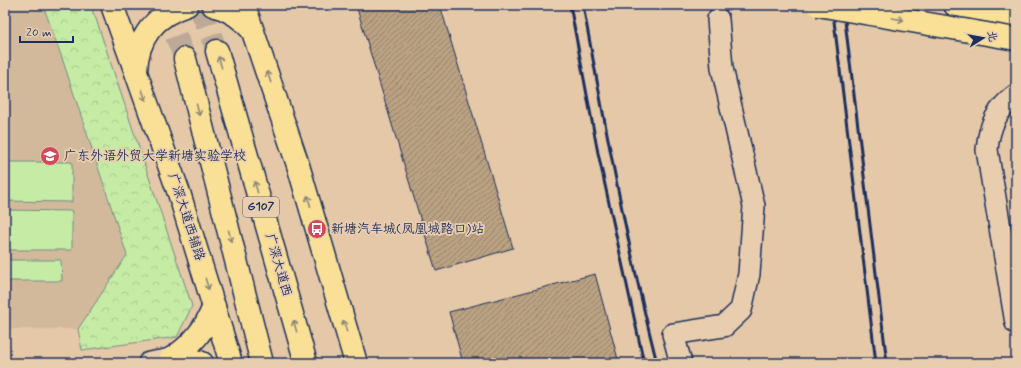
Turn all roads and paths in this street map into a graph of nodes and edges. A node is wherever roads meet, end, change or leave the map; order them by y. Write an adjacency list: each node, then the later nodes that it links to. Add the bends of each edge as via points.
1 (112, 5): 13 (main road, 广深大道西辅路)
2 (187, 5): 13 (main road, via 163,15 145,34 136,59)
3 (213, 5): 9 (main road, via 236,15)
4 (244, 5): 9 (main road)
5 (818, 5): 10 (main road, one-way to 10, bridge)
6 (955, 5): 7 (main road)
7 (1016, 16)
8 (718, 19): 24 (street, via 722,68 754,206 749,274 741,310 724,326 673,334)
9 (254, 33): 23 (main road, one-way to 9, via 298,164)
10 (1016, 39)
11 (217, 51): 22 (main road, 广深大道西 / G107, one-way to 11)
12 (185, 59): 21 (main road, G107, one-way to 21)
13 (136, 73): 15 (main road, 广深大道西辅路, one-way to 15, via 180,196)
14 (1016, 95): 16 (street, via 994,118 988,139)
15 (214, 306): 17 (main road, via 198,337); 20 (main road, 广深大道西辅路)
16 (1016, 323)
17 (171, 359): 18 (street); 19 (main road, via 191,359)
18 (149, 363)
19 (202, 363)
20 (231, 363)
21 (262, 363)
22 (306, 363)
23 (356, 363)
24 (681, 363)

